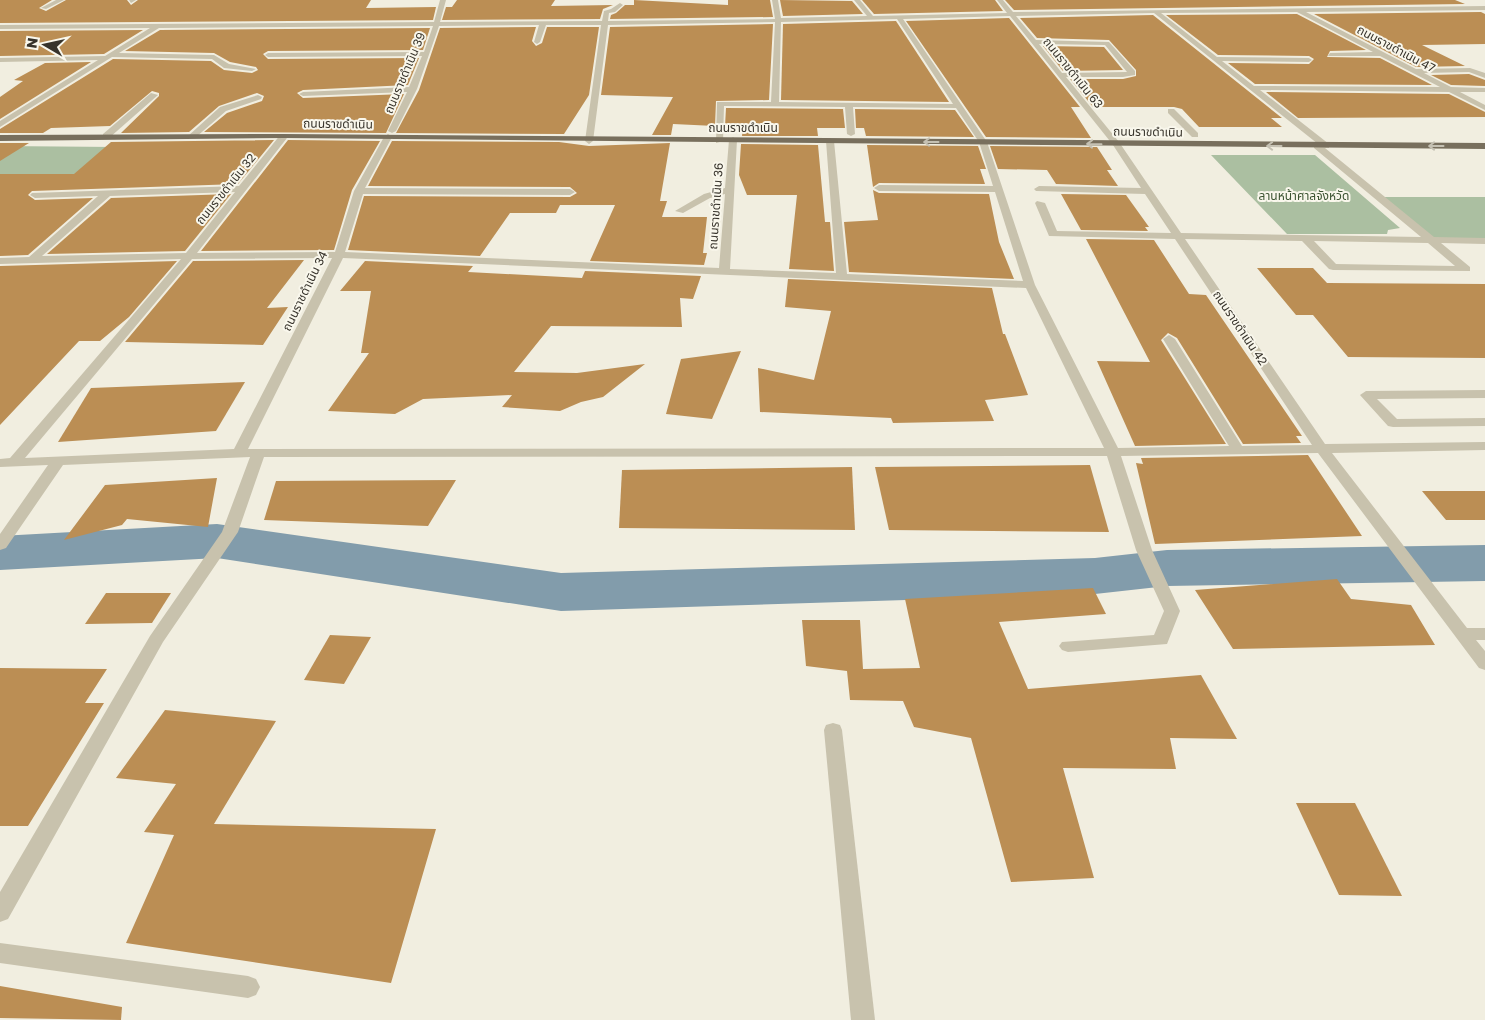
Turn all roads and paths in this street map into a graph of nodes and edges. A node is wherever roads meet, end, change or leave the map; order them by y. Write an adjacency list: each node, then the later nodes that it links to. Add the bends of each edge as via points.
1 (61, 0): 9 (street)
2 (443, 0): 22 (street, ถนนราชดำเนิน 39)
3 (775, 0): 19 (street)
4 (857, 0): 17 (street)
5 (1000, 0): 15 (street, ถนนราขดำเนิน 63)
6 (1463, 0): 10 (street)
7 (1341, 3): 12 (street)
8 (620, 4): 20 (street, via 613,11 606,12)
9 (44, 8)
10 (1484, 8): 13 (street)
11 (1296, 9): 12 (street); 14 (street); 28 (street, ถนนราขดำเนิน 47)
12 (1353, 9): 13 (street)
13 (1464, 9): 16 (street)
14 (1155, 11): 15 (street); 32 (street)
15 (1013, 16): 18 (street); 26 (street, ถนนราขดำเนิน 63)
16 (1478, 16)
17 (872, 19): 18 (street); 19 (street)
18 (900, 19): 48 (street)
19 (778, 21): 20 (street); 46 (street)
20 (606, 22): 21 (street); 60 (street)
21 (543, 23): 22 (street); 25 (street)
22 (437, 24): 23 (street); 27 (street, ถนนราชดำเนิน 39)
23 (157, 26): 24 (street); 31 (street)
24 (1, 27)
25 (537, 42)
26 (1034, 42): 37 (street, ถนนราขดำเนิน 63); 37 (street, via 1107,43 1132,72 1123,75)
27 (426, 54): 29 (street); 40 (street, ถนนราชดำเนิน 39)
28 (1382, 54): 30 (street); 36 (street, ถนนราขดำเนิน 47)
29 (268, 55)
30 (1330, 55)
31 (110, 56): 33 (street); 35 (street, via 214,57 227,66); 51 (street)
32 (1213, 59): 34 (street); 39 (street)
33 (0, 60)
34 (1309, 60)
35 (252, 69)
36 (1414, 71): 38 (street, via 1470,70); 42 (street, ถนนราขดำเนิน 47)
37 (1061, 74): 57 (street, ถนนราขดำเนิน 63)
38 (1485, 76)
39 (1254, 88): 42 (street); 61 (street)
40 (413, 89): 43 (street); 55 (street, ถนนราชดำเนิน 39)
41 (1485, 90): 42 (street)
42 (1453, 91): 49 (street, ถนนราขดำเนิน 47)
43 (303, 94)
44 (154, 95): 53 (street)
45 (258, 97): 54 (street, via 223,109)
46 (775, 104): 47 (street); 63 (street, via 720,104)
47 (849, 105): 48 (street); 56 (street)
48 (960, 106): 65 (street)
49 (1485, 108)
50 (1171, 111): 58 (street)
51 (0, 125)
52 (0, 131): 53 (main road, ถนนราขดำเนิน)
53 (109, 133): 54 (main road, ถนนราขดำเนิน); 64 (main road, ถนนราขดำเนิน)
54 (195, 133): 55 (main road, ถนนราขดำเนิน); 59 (main road, ถนนราขดำเนิน)
55 (390, 134): 59 (main road, ถนนราขดำเนิน); 60 (main road, ถนนราขดำเนิน); 76 (street, ถนนราชดำเนิน 34)
56 (851, 134): 63 (main road, ถนนราขดำเนิน); 65 (main road, ถนนราขดำเนิน)
57 (1109, 134): 58 (main road, ถนนราขดำเนิน); 65 (main road, ถนนราขดำเนิน); 68 (street, ถนนราขดำเนิน 63)
58 (1195, 135): 61 (main road, ถนนราขดำเนิน)
59 (284, 136): 72 (street, ถนนราขดำเนิน 32)
60 (589, 136): 63 (main road, ถนนราขดำเนิน)
61 (1314, 136): 62 (main road, ถนนราขดำเนิน); 69 (street)
62 (1485, 136)
63 (719, 137): 66 (main road, ถนนราขดำเนิน)
64 (0, 138)
65 (980, 138): 67 (main road, ถนนราขดำเนิน, one-way to 67); 68 (main road, ถนนราขดำเนิน, one-way to 65); 73 (street)
66 (733, 140): 67 (main road, ถนนราขดำเนิน); 75 (street, ถนนราขดำเนิน 36)
67 (830, 141): 92 (street, via 834,215)
68 (1116, 144): 69 (main road, ถนนราขดำเนิน, one-way to 68); 77 (street, ถนนราขดำเนิน 42)
69 (1322, 146): 70 (main road, ถนนราขดำเนิน, one-way to 69); 85 (street)
70 (1485, 146)
71 (879, 188): 73 (street)
72 (242, 189): 79 (street); 88 (street, ถนนราขดำเนิน 32)
73 (998, 189): 93 (street)
74 (1039, 189): 77 (street)
75 (729, 190): 82 (street, via 707,196); 91 (street, ถนนราขดำเนิน 36)
76 (359, 191): 78 (street); 87 (street, ถนนราชดำเนิน 34)
77 (1148, 191): 83 (street, ถนนราขดำเนิน 42)
78 (570, 192)
79 (107, 193): 80 (street); 90 (street)
80 (35, 195)
81 (1040, 203): 83 (street, via 1053,234)
82 (680, 211)
83 (1180, 238): 84 (street); 98 (street, ถนนราขดำเนิน 42)
84 (1306, 239): 85 (street); 85 (street, via 1333,267 1466,269)
85 (1434, 241): 86 (street)
86 (1485, 241)
87 (339, 255): 88 (street); 91 (street); 102 (street, ถนนราชดำเนิน 34)
88 (188, 256): 90 (street); 104 (street, ถนนราขดำเนิน 32)
89 (0, 260): 90 (street)
90 (32, 260)
91 (724, 272): 92 (street)
92 (842, 277): 93 (street)
93 (1030, 285): 100 (street)
94 (1168, 339): 99 (street)
95 (1485, 394): 96 (street, via 1366,394 1393,423)
96 (1485, 422)
97 (1485, 446): 98 (street)
98 (1321, 448): 99 (street); 106 (street, ถนนราขดำเนิน 42)
99 (1238, 450): 100 (street)
100 (1113, 452): 101 (street); 108 (street, via 1144,550 1172,611 1161,640)
101 (259, 453): 102 (street); 111 (street, via 230,532 156,640)
102 (239, 454): 103 (street)
103 (59, 460): 104 (street); 105 (street)
104 (7, 462)
105 (4, 538)
106 (1463, 634): 107 (street); 109 (street, ถนนราขดำเนิน 42)
107 (1485, 634)
108 (1068, 646)
109 (1485, 664)
110 (833, 730): 114 (street)
111 (0, 912)
112 (0, 953): 113 (street)
113 (248, 987)
114 (863, 1020)

